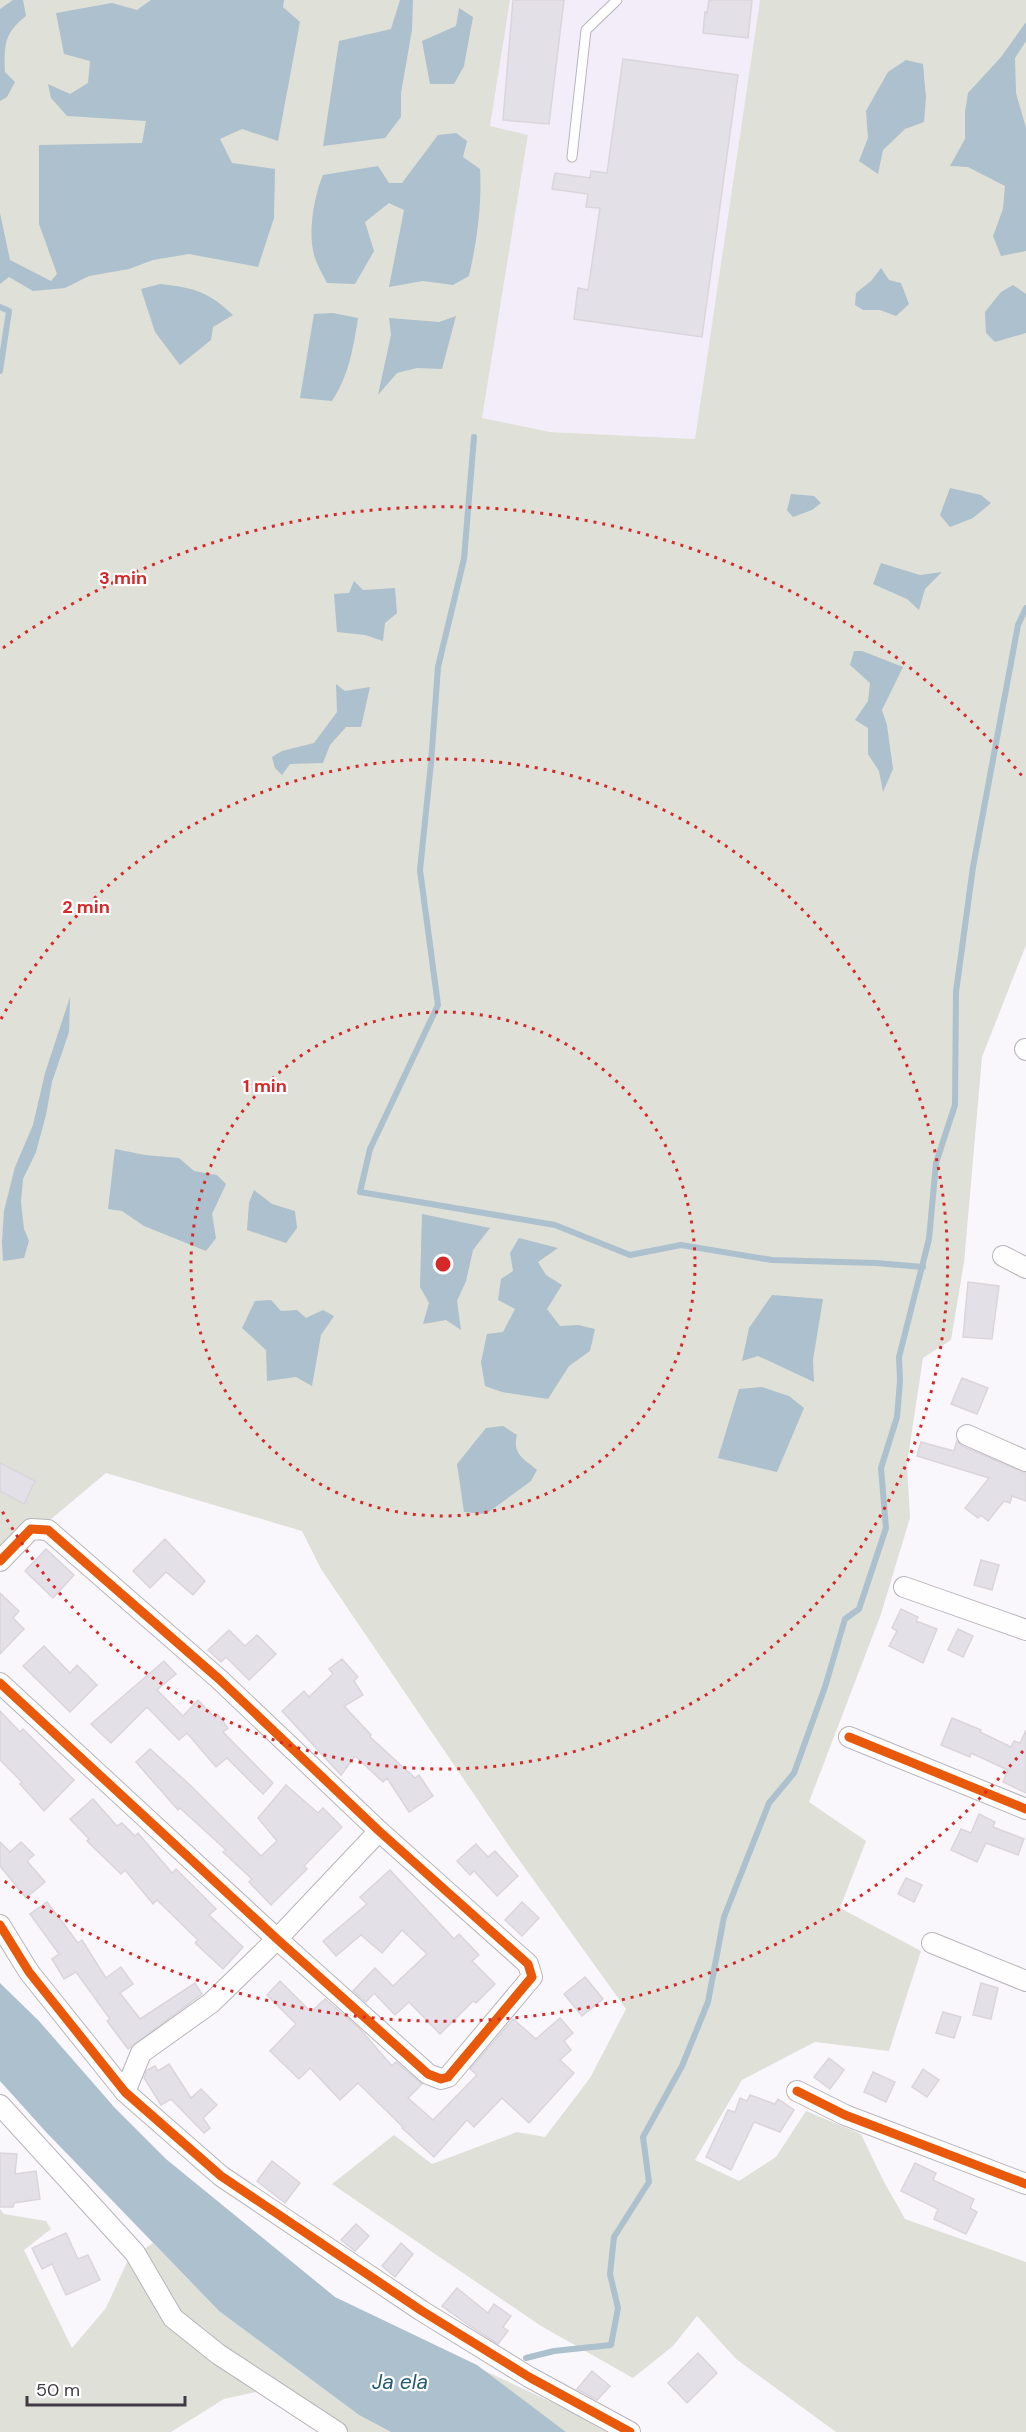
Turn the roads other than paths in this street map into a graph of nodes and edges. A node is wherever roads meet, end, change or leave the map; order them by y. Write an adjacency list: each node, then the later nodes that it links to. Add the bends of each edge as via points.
1 (617, 0): 2 (lane, via 586,30)
2 (572, 157)
3 (1003, 1256): 4 (street)
4 (1026, 1268)
5 (968, 1435): 6 (street)
6 (1026, 1461)
7 (0, 1561): 13 (street, via 31,1529 48,1530 219,1679)
8 (904, 1587): 9 (street)
9 (1026, 1630)
10 (0, 1683): 15 (street)
11 (849, 1737): 12 (street)
12 (1026, 1809)
13 (379, 1831): 15 (street); 15 (street, via 528,1964 532,1977 448,2077 441,2079 428,2074)
14 (0, 1925): 19 (street, via 29,1972)
15 (277, 1939): 19 (street, via 211,2003 141,2053)
16 (932, 1943): 17 (street)
17 (1026, 1981)
18 (796, 2091): 21 (street, via 844,2115)
19 (124, 2092): 23 (street, via 221,2176 315,2241 529,2377)
20 (0, 2105): 22 (street, via 135,2253 173,2318 218,2354)
21 (1026, 2184)
22 (337, 2432)
23 (630, 2432)

